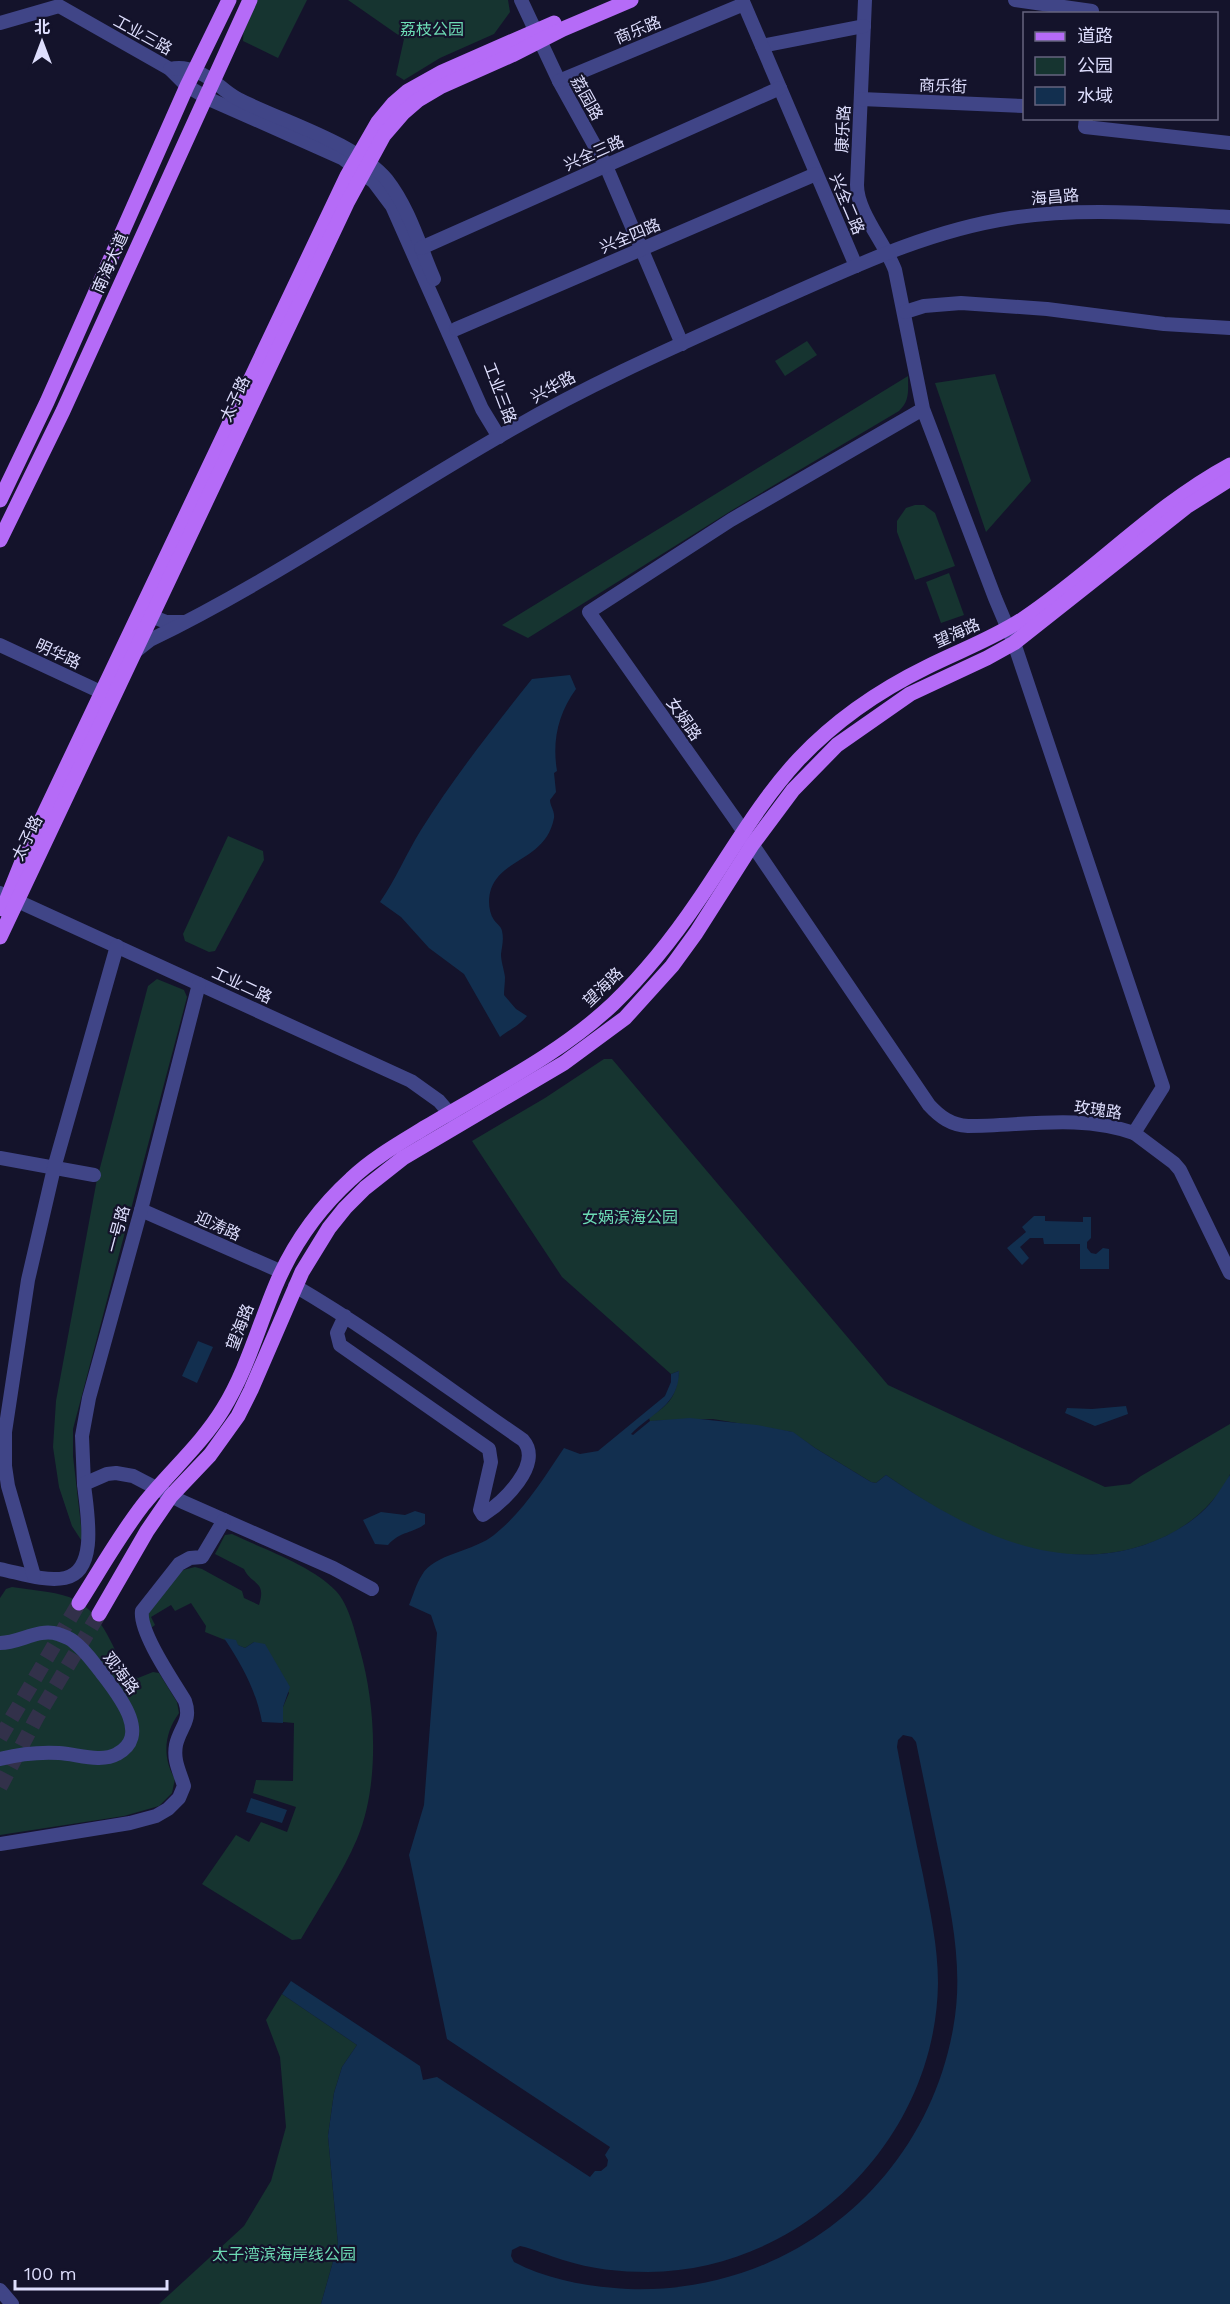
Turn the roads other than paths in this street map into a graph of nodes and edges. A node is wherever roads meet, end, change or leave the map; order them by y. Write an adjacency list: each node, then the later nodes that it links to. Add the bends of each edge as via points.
1 (229, 0): 14 (main road, 南海大道)
2 (250, 0): 15 (main road, 南海大道)
3 (521, 0): 11 (street, 荔园路)
4 (609, 0): 11 (main road, 太子路)
5 (631, 0): 11 (main road, 太子路)
6 (865, 0): 10 (street, 康乐路)
7 (1015, 0): 8 (street)
8 (1092, 8)
9 (0, 22): 13 (street, 工业三路, via 59,6)
10 (864, 26): 12 (street); 20 (street, 康乐路)
11 (538, 36): 16 (street, 荔园路); 24 (main road, 太子路, via 442,72 408,90 386,112)
12 (762, 46): 16 (street, 商乐路, via 744,4); 18 (street, 商乐路)
13 (170, 69): 14 (street, 工业三路); 17 (street, 工业三路)
14 (196, 71): 15 (street, 工业三路); 17 (main road, 南海大道)
15 (214, 79): 19 (main road, 南海大道); 24 (street, 工业三路, via 240,100)
16 (559, 81): 25 (street, 荔园路)
17 (187, 86): 19 (street, 工业三路); 40 (main road, 南海大道)
18 (780, 88): 25 (street, 兴全三路); 26 (street, 兴全二路)
19 (205, 97): 24 (street, 工业三路); 41 (main road, 南海大道)
20 (861, 99): 21 (street, 商乐街); 30 (street, 康乐路, via 857,196)
21 (1023, 106)
22 (1086, 120): 23 (street, via 1085,127)
23 (1230, 143)
24 (361, 164): 28 (street, 工业三路, via 392,188); 37 (street, 工业三路, via 392,206 482,409); 42 (main road, 太子路); 47 (main road, 太子路)
25 (606, 166): 28 (street, 兴全三路); 29 (street, 荔园路)
26 (816, 174): 29 (street, 兴全四路); 31 (street, 兴全二路)
27 (1230, 217): 30 (street, 海昌路, via 1047,213 964,227)
28 (421, 248): 34 (street, 工业三路)
29 (640, 249): 34 (street, 兴全四路); 35 (street, 荔园路)
30 (888, 252): 31 (street, 兴华路); 32 (street, 康乐路)
31 (856, 266): 35 (street, 兴华路)
32 (905, 312): 33 (street, via 961,303); 36 (street, 康乐路)
33 (1230, 328)
34 (456, 329): 37 (street, 工业三路, via 490,406)
35 (682, 344): 37 (street, 兴华路, via 605,378)
36 (923, 409): 44 (street, 康乐路); 48 (street, 女娲路, via 731,520 589,612)
37 (499, 437): 43 (street, 兴华路)
38 (1230, 465): 44 (main road, 望海路, via 1177,498 1037,609)
39 (1230, 479): 44 (main road, 望海路)
40 (0, 500)
41 (0, 540)
42 (154, 612): 43 (street, via 163,621); 46 (main road, 太子路)
43 (190, 621): 46 (street, 兴华路)
44 (1011, 636): 48 (main road, 望海路, via 980,644 922,669 849,715 797,762); 49 (main road, 望海路, via 987,658 909,694 859,728 808,772); 57 (street, 玫瑰路, via 1162,1087)
45 (0, 645): 47 (street, 明华路)
46 (136, 651): 50 (main road, 太子路)
47 (103, 693): 50 (main road, 太子路)
48 (743, 831): 49 (street, 女娲路); 55 (main road, 望海路, via 658,955 613,1004)
49 (752, 845): 55 (main road, 望海路, via 672,966 625,1018 564,1063); 57 (street, 玫瑰路, via 940,1116 952,1124 968,1126 1070,1121)
50 (9, 897): 51 (main road, 太子路); 52 (main road, 太子路); 53 (street, 工业二路)
51 (0, 914)
52 (0, 937)
53 (117, 946): 54 (street, 工业二路); 59 (street)
54 (199, 984): 56 (street, 工业二路, via 411,1081 439,1101); 61 (street, 一号路)
55 (482, 1103): 56 (main road, 望海路)
56 (454, 1118): 62 (main road, 望海路, via 392,1148 354,1175 319,1213); 64 (main road, 望海路, via 365,1188 329,1228)
57 (1134, 1132): 63 (street, via 1180,1170)
58 (0, 1158): 59 (street)
59 (54, 1167): 60 (street); 70 (street, via 27,1280 4,1448 8,1486)
60 (94, 1175)
61 (141, 1210): 62 (street, 迎涛路); 66 (street, 一号路, via 84,1419)
62 (282, 1272): 67 (main road, 望海路, via 224,1408)
63 (1230, 1273)
64 (295, 1286): 65 (street); 67 (main road, 望海路, via 238,1416 210,1455)
65 (345, 1316): 65 (street, via 528,1445 529,1463 510,1493 495,1507 483,1515 480,1510 491,1462 489,1449 340,1345 337,1333)
66 (84, 1484): 67 (street, via 116,1473 133,1476); 70 (street, 一号路, via 90,1537 83,1561 76,1572 64,1578)
67 (164, 1492): 68 (street); 72 (main road, 望海路, via 125,1530); 73 (main road, 望海路, via 147,1531)
68 (224, 1520): 71 (street, via 301,1552); 76 (street, via 202,1557 179,1564 142,1611 145,1631 188,1710 176,1747 177,1767 184,1786 179,1798 168,1809 143,1820)
69 (0, 1569): 70 (street, 一号路)
70 (34, 1576)
71 (372, 1589)
72 (79, 1603)
73 (99, 1614)
74 (0, 1643): 75 (street, 观海路, via 38,1633 55,1633 72,1640 121,1697 132,1729 126,1747 111,1756 44,1753)
75 (0, 1759)
76 (0, 1844)
77 (0, 2289): 78 (street)
78 (12, 2304)

